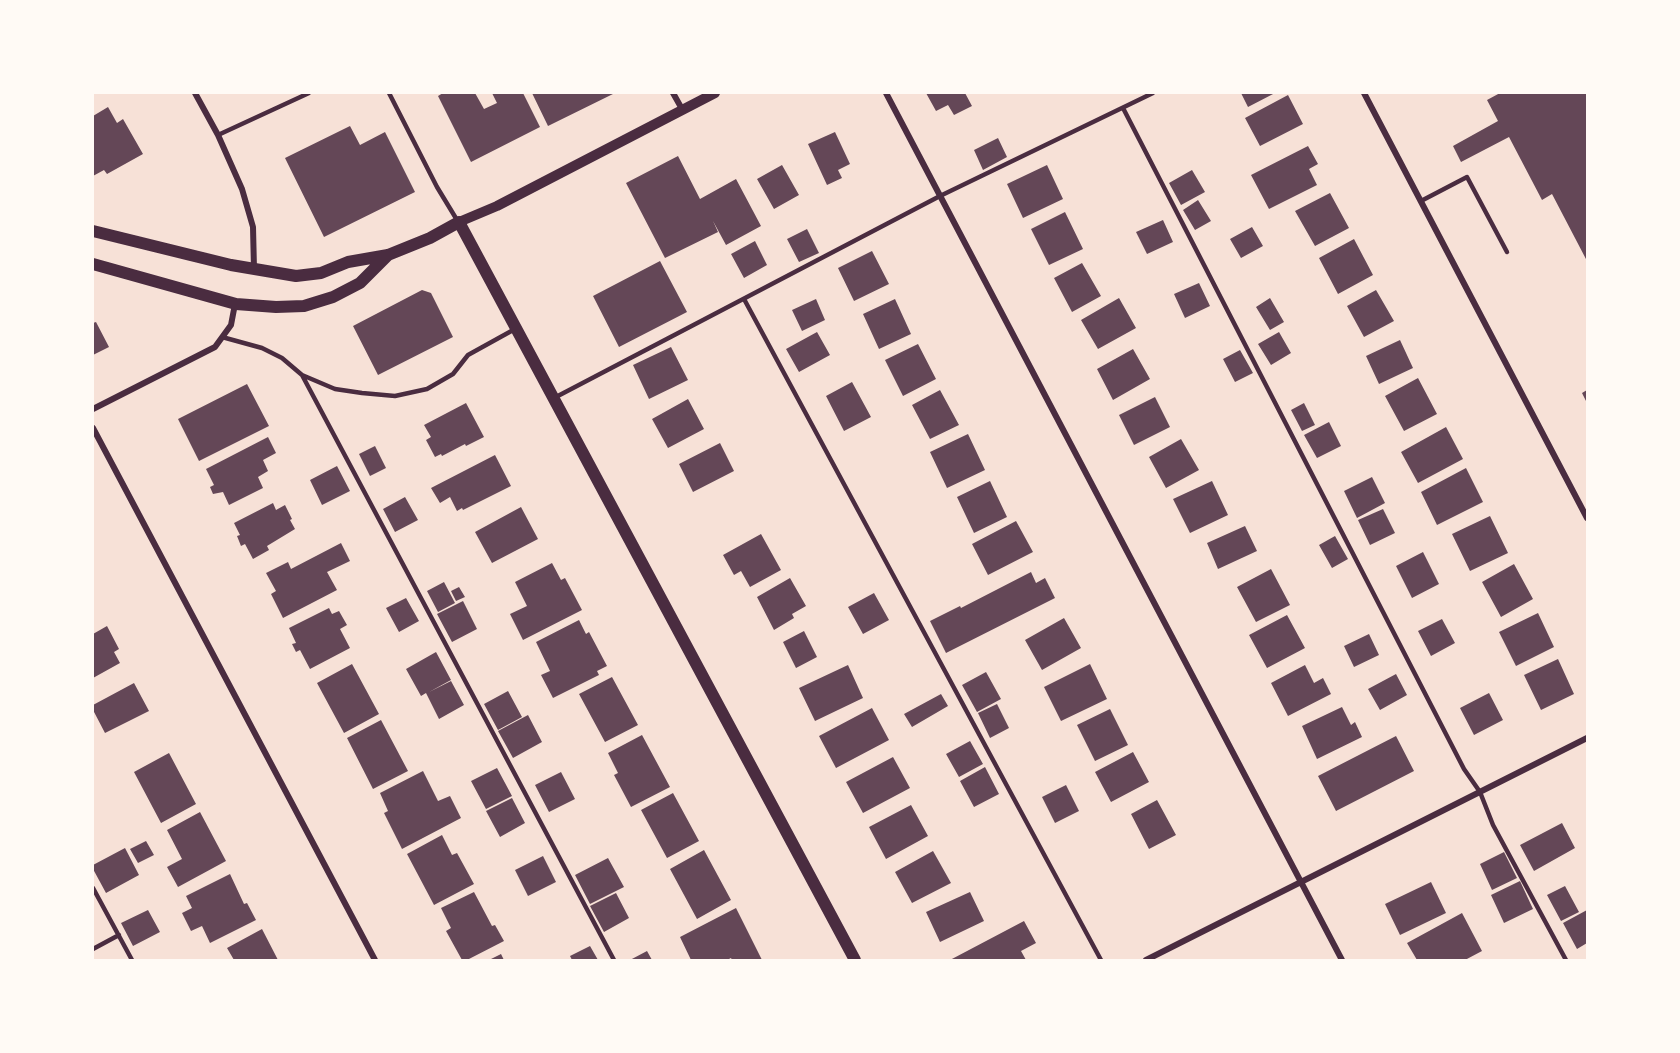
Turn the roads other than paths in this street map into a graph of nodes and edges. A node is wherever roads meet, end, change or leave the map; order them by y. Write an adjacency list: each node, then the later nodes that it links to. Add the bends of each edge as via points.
1 (195, 93): 11 (street)
2 (309, 93): 11 (lane)
3 (389, 93): 14 (lane)
4 (674, 93): 10 (street)
5 (715, 93): 10 (street)
6 (886, 93): 12 (street)
7 (1153, 93): 9 (lane)
8 (1365, 93): 13 (street)
9 (1123, 108): 12 (lane); 30 (lane, via 1458,759)
10 (682, 109): 14 (street)
11 (218, 135): 19 (street, via 254,226)
12 (940, 196): 20 (lane); 31 (street)
13 (1421, 201): 16 (lane, via 1467,177); 28 (street)
14 (459, 222): 17 (main road); 22 (main road)
15 (93, 231): 19 (main road)
16 (1508, 252)
17 (388, 255): 19 (main road, via 296,276); 21 (main road, via 360,283 333,297 303,306)
18 (93, 264): 21 (main road)
19 (254, 269)
20 (744, 299): 25 (lane); 39 (lane)
21 (236, 304): 23 (street, via 231,325)
22 (515, 329): 24 (lane, via 468,355 453,374 427,390 395,396 362,393 335,389); 25 (main road)
23 (222, 337): 24 (lane, via 262,348); 26 (street, via 215,347)
24 (302, 375): 37 (lane)
25 (552, 399): 38 (main road)
26 (93, 409)
27 (93, 428): 36 (street)
28 (1587, 518)
29 (1587, 738): 30 (street)
30 (1480, 792): 31 (street); 42 (lane, via 1493,825)
31 (1301, 883): 40 (street); 41 (street)
32 (93, 888): 33 (lane)
33 (119, 935): 34 (lane); 35 (lane)
34 (93, 949)
35 (132, 960)
36 (375, 960)
37 (614, 960)
38 (855, 960)
39 (1101, 960)
40 (1146, 960)
41 (1342, 960)
42 (1566, 960)

